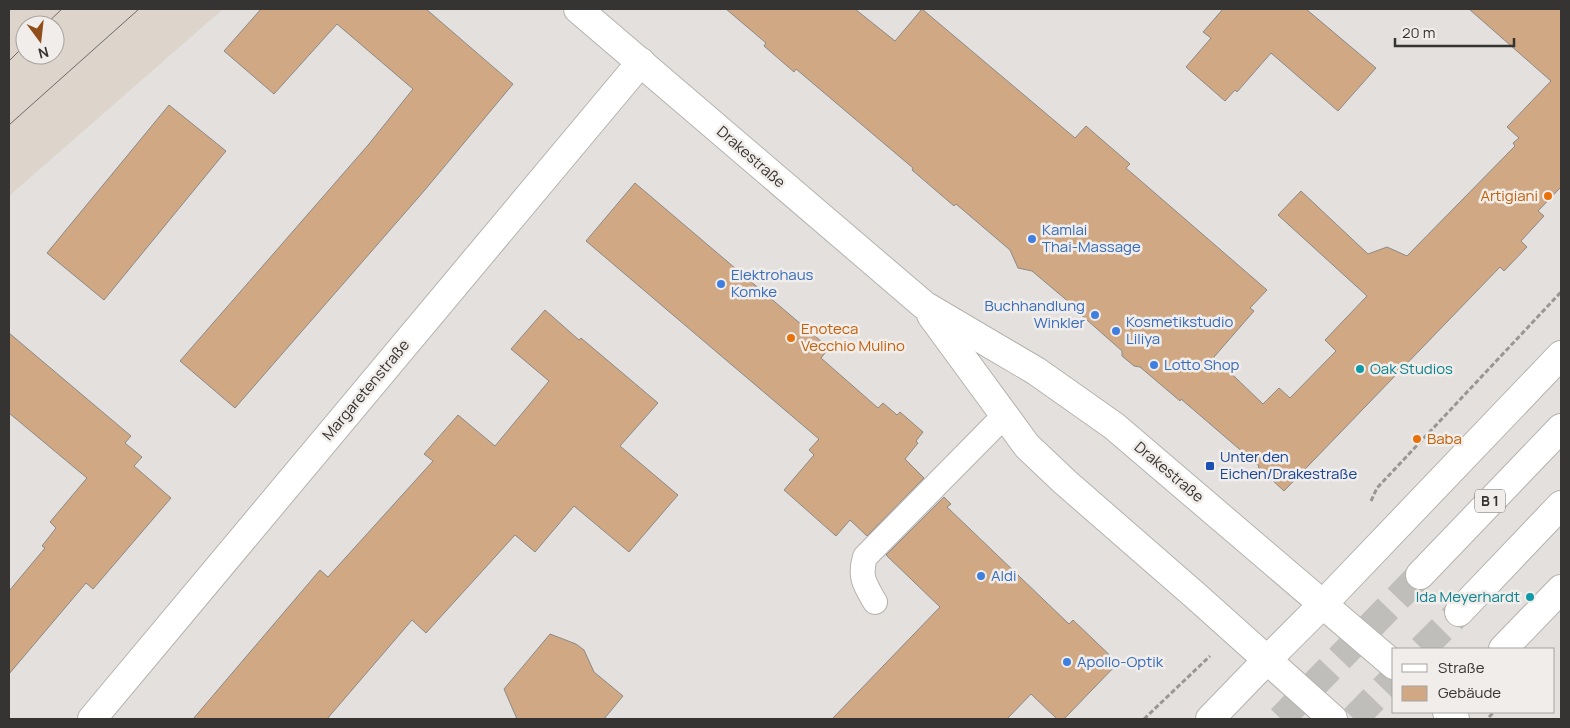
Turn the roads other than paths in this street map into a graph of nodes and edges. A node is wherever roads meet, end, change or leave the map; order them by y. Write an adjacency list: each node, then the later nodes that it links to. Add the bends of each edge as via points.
1 (578, 9): 2 (main road, Drakestraße)
2 (641, 62): 3 (main road, Drakestraße); 16 (main road, Margaretenstraße)
3 (924, 306): 5 (main road, Drakestraße); 11 (main road, Drakestraße, via 1036,371 1114,426)
4 (1561, 355): 11 (main road)
5 (1005, 415): 10 (lane, via 865,557 863,581); 14 (main road, Drakestraße, via 1027,446 1065,482)
6 (1561, 428): 8 (main road, B 1)
7 (1561, 505): 12 (main road)
8 (1420, 575)
9 (1561, 589): 13 (main road)
10 (875, 602)
11 (1323, 604): 14 (main road); 15 (main road, Drakestraße)
12 (1459, 612)
13 (1504, 648)
14 (1268, 660): 17 (main road); 18 (main road, Drakestraße)
15 (1392, 663)
16 (92, 719)
17 (1210, 719)
18 (1333, 719)

